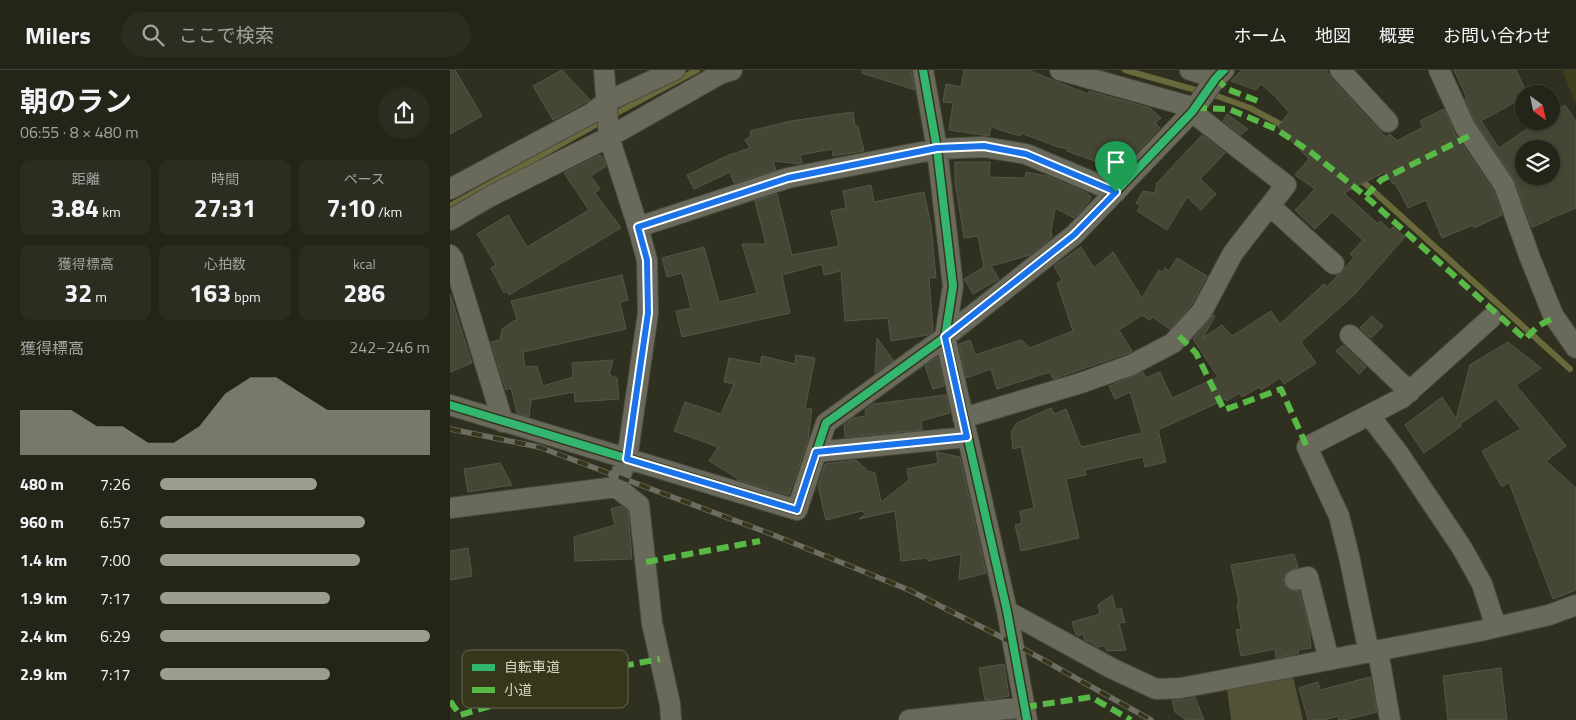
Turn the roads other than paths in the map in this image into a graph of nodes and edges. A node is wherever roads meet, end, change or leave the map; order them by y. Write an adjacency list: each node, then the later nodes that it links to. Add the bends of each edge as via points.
1 (604, 70): 10 (street)
2 (675, 70): 10 (street)
3 (732, 70): 13 (street)
4 (923, 70): 14 (street)
5 (1060, 70): 11 (street)
6 (1190, 70): 9 (street)
7 (1340, 70): 12 (street)
8 (1439, 70): 25 (street, via 1465,127 1504,185 1553,315)
9 (1220, 74): 11 (street)
10 (606, 102): 13 (street); 15 (street, via 592,113)
11 (1193, 110): 16 (street); 17 (street, via 1286,185)
12 (1388, 122)
13 (609, 138): 18 (street, via 489,197); 19 (street)
14 (937, 148): 16 (street, via 984,146 1026,154); 19 (street, via 788,178); 24 (street, via 953,286)
15 (450, 189)
16 (1116, 192): 24 (street, via 1074,235)
17 (1270, 206): 21 (street); 30 (street, via 1233,253 1202,311 1173,343 1130,365)
18 (450, 220)
19 (638, 227): 32 (street, via 647,260 648,313)
20 (450, 255): 29 (street)
21 (1334, 264)
22 (1491, 318): 26 (street)
23 (1350, 334): 26 (street)
24 (945, 337): 30 (street); 31 (street, via 826,423)
25 (1576, 348)
26 (1410, 392): 28 (street)
27 (450, 406): 29 (street)
28 (1369, 416): 38 (street, via 1399,454 1462,548 1482,584); 39 (street, via 1307,447 1339,516)
29 (502, 422): 32 (street)
30 (965, 428): 31 (street); 37 (street)
31 (816, 452): 32 (street, via 797,510)
32 (627, 459): 33 (street)
33 (616, 487): 34 (street); 42 (street, via 639,505 652,623)
34 (450, 508)
35 (1295, 580): 40 (street, via 1308,577)
36 (1576, 605): 38 (street)
37 (1007, 611): 40 (street, via 1156,689 1181,688); 41 (street)
38 (1496, 627): 39 (street)
39 (1373, 652): 40 (street); 44 (street)
40 (1329, 660)
41 (1026, 713): 43 (street)
42 (671, 720)
43 (909, 720)
44 (1390, 720)

